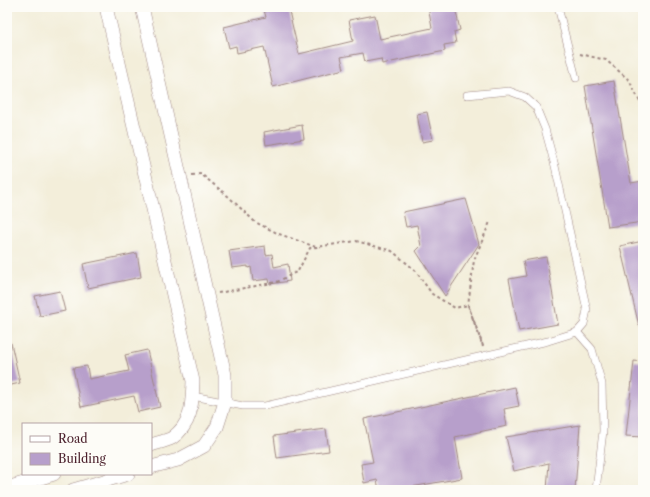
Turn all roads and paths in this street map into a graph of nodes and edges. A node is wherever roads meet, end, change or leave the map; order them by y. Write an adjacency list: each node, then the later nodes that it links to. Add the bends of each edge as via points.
1 (106, 7): 15 (street, via 193,381)
2 (142, 7): 8 (street)
3 (558, 7): 4 (lane)
4 (569, 51): 5 (lane); 7 (path, via 606,60 629,80)
5 (576, 78)
6 (466, 95): 13 (lane, via 510,91 525,96 536,107 545,128 555,166 587,310 584,324)
7 (643, 108)
8 (180, 177): 10 (path, via 201,174 255,222 279,234); 11 (street)
9 (490, 222): 12 (path, via 474,260)
10 (317, 247): 11 (path, via 310,248 298,271 277,282); 12 (path, via 356,241 392,251 415,270 432,294 454,308)
11 (207, 296): 16 (street, via 225,375)
12 (468, 305): 14 (path)
13 (577, 332): 14 (lane); 23 (lane, via 592,349 602,384 603,431)
14 (486, 355): 16 (lane, via 265,406 243,406)
15 (193, 396): 16 (lane); 17 (street, via 192,408 184,426 171,438)
16 (225, 402): 18 (street, via 217,427 204,446 178,460)
17 (152, 445)
18 (152, 467)
19 (51, 475): 21 (street)
20 (125, 475): 22 (street)
21 (7, 488)
22 (74, 490)
23 (596, 490)

